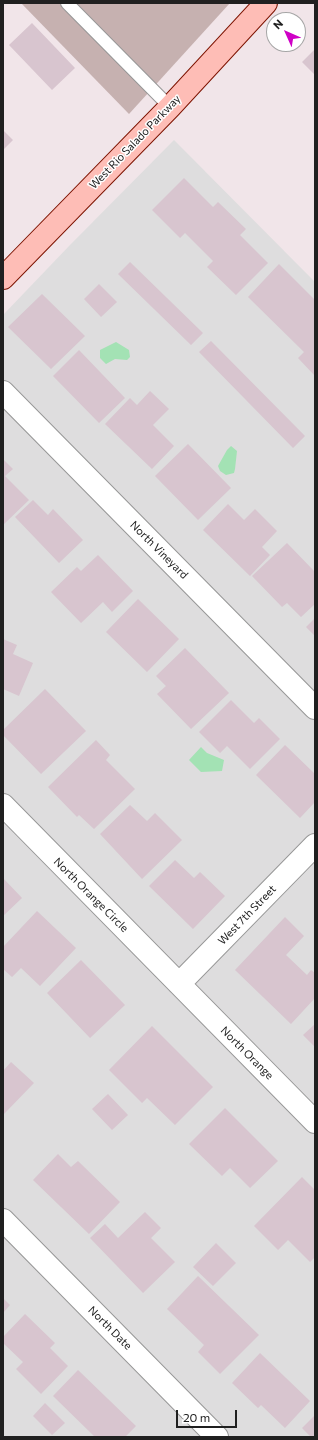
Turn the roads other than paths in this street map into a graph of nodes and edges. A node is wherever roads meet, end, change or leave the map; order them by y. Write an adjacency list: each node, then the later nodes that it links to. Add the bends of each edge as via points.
1 (67, 3): 3 (lane)
2 (266, 3): 3 (main road, West Rio Salado Parkway)
3 (170, 107): 4 (main road, West Rio Salado Parkway)
4 (3, 278)
5 (3, 392): 6 (street, North Vineyard)
6 (315, 708)
7 (3, 805): 9 (street, North Orange Circle)
8 (315, 845): 9 (street, West 7th Street)
9 (179, 984): 10 (street, North Orange)
10 (315, 1122)
11 (3, 1220): 12 (street, North Date)
12 (217, 1437)

